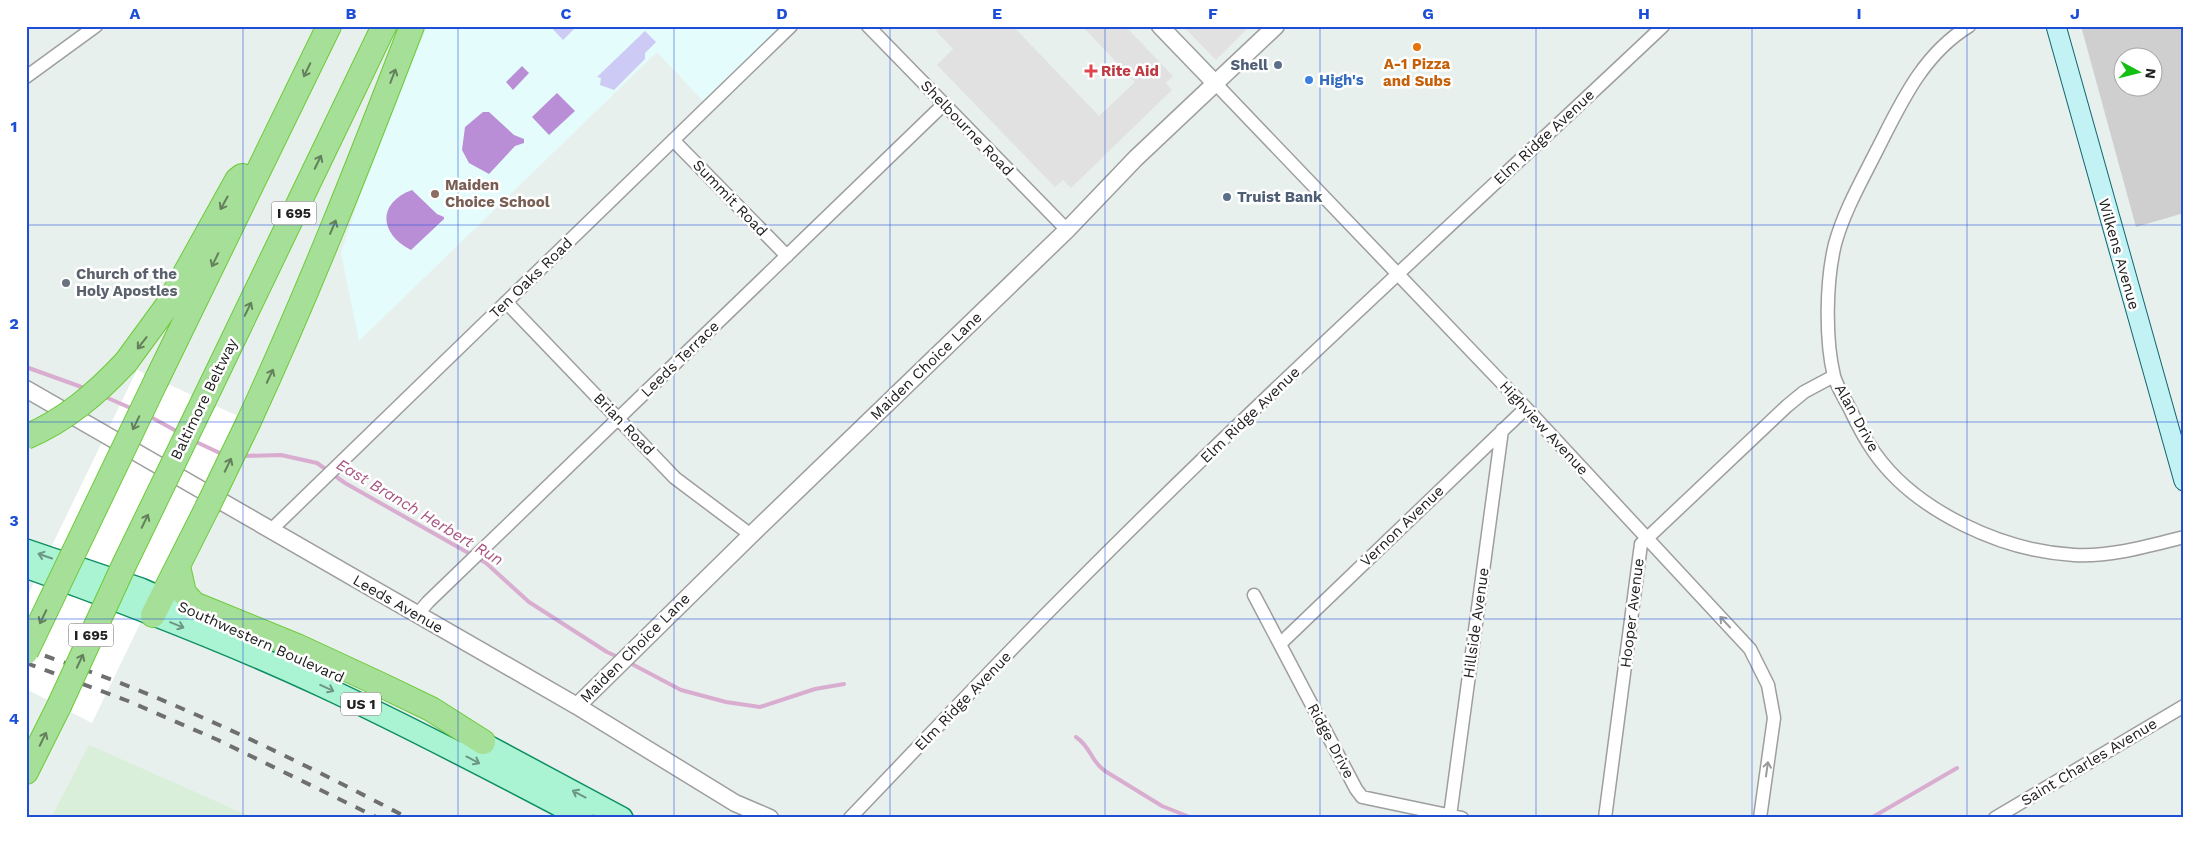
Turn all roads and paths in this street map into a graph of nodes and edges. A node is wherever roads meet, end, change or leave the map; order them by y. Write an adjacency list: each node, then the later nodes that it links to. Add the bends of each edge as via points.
1 (96, 26): 12 (street)
2 (329, 26): 16 (highway, one-way to 16)
3 (384, 26): 43 (highway, Baltimore Beltway / I 695, one-way to 3, bridge)
4 (412, 26): 33 (highway, one-way to 4, bridge, via 286,340)
5 (790, 26): 15 (street, Ten Oaks Road)
6 (868, 26): 14 (street, Shelbourne Road)
7 (1160, 26): 13 (street)
8 (1276, 26): 13 (street, Maiden Choice Lane)
9 (1663, 26): 19 (street, Elm Ridge Avenue)
10 (1969, 26): 21 (street, Alan Drive, via 1940,49 1910,86 1846,214 1835,244 1828,302)
11 (2056, 26): 27 (main road, Wilkens Avenue)
12 (26, 77)
13 (1215, 83): 17 (street, Maiden Choice Lane); 19 (street, Highview Avenue)
14 (944, 104): 17 (street, Shelbourne Road); 18 (street, Leeds Terrace)
15 (673, 140): 18 (street, Summit Road); 20 (street, Ten Oaks Road)
16 (267, 153): 26 (highway, one-way to 26, bridge, via 237,180 167,306 126,362 76,409); 39 (highway, one-way to 39, bridge)
17 (1067, 230): 29 (street, Maiden Choice Lane)
18 (787, 256): 24 (street, Leeds Terrace)
19 (1397, 274): 23 (street, Highview Avenue); 48 (street, Elm Ridge Avenue, via 1071,588)
20 (506, 302): 24 (street, Brian Road); 28 (street, Ten Oaks Road)
21 (1834, 376): 30 (street, Alan Drive, via 1874,453 1910,489 1965,525 2021,546 2075,555 2128,550); 31 (street, Hooper Avenue, via 1804,392 1787,406)
22 (26, 390): 28 (street, Leeds Avenue)
23 (1526, 408): 25 (street, Vernon Avenue); 31 (street, Highview Avenue)
24 (618, 418): 29 (street, Brian Road, via 675,478); 37 (street, Leeds Terrace)
25 (1502, 430): 38 (street, Vernon Avenue); 44 (street, Hillside Avenue)
26 (26, 437)
27 (2184, 481)
28 (271, 530): 37 (street, Leeds Avenue)
29 (751, 535): 40 (street, Maiden Choice Lane)
30 (2184, 537)
31 (1647, 538): 49 (street, Hooper Avenue, via 1641,544); 50 (street, Highview Avenue, one-way to 31, via 1774,718 1768,685 1750,649)
32 (26, 550): 36 (main road, Southwestern Boulevard / US 1, one-way to 32, via 141,589)
33 (178, 566): 36 (highway); 42 (highway, via 184,593 194,604 388,688 431,709)
34 (26, 567): 36 (main road, Southwestern Boulevard / US 1)
35 (1254, 595): 38 (street, Ridge Drive)
36 (157, 606): 42 (main road, Southwestern Boulevard / US 1); 45 (main road, Southwestern Boulevard / US 1, one-way to 45, via 451,748)
37 (417, 615): 40 (street, Leeds Avenue)
38 (1280, 644): 44 (street, Ridge Drive, via 1362,796)
39 (26, 652)
40 (577, 706): 47 (street, Leeds Avenue, via 735,802)
41 (2184, 706): 51 (street, Saint Charles Avenue)
42 (483, 742): 46 (main road, Southwestern Boulevard / US 1, one-way to 42)
43 (26, 772)
44 (1456, 817)
45 (583, 818)
46 (622, 818)
47 (770, 818)
48 (850, 818)
49 (1605, 818)
50 (1760, 818)
51 (1995, 818)

